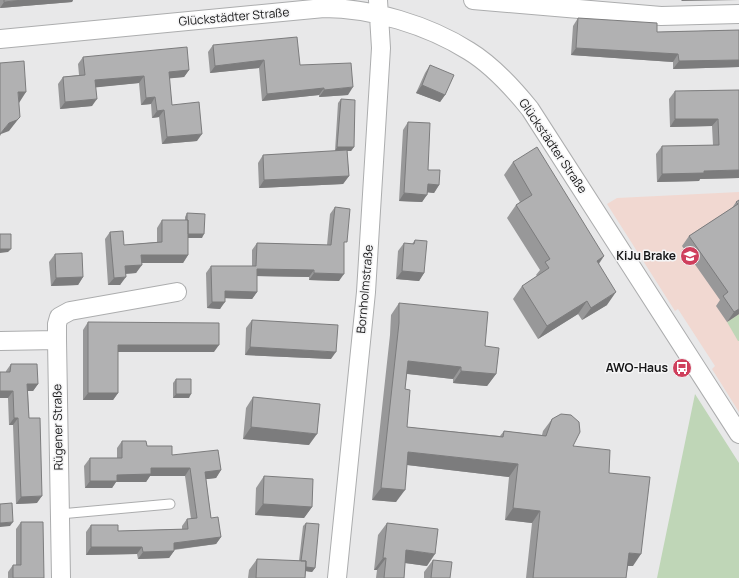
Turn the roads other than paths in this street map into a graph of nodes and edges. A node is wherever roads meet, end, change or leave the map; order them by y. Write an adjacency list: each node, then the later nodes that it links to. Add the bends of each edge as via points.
1 (473, 0): 3 (street)
2 (379, 7): 5 (street, Glückstädter Straße, via 324,8); 9 (street, Glückstädter Straße, via 470,51 519,95 542,125 658,311); 13 (street, Bornholmstraße, via 381,48 366,292)
3 (662, 8): 4 (street)
4 (739, 14)
5 (0, 39)
6 (177, 292): 7 (street, Rügener Straße, via 64,313 57,324)
7 (56, 340): 8 (street); 11 (street, Rügener Straße)
8 (0, 342)
9 (739, 434)
10 (170, 504): 11 (lane)
11 (60, 514): 12 (street, Rügener Straße)
12 (61, 578)
13 (337, 578)

